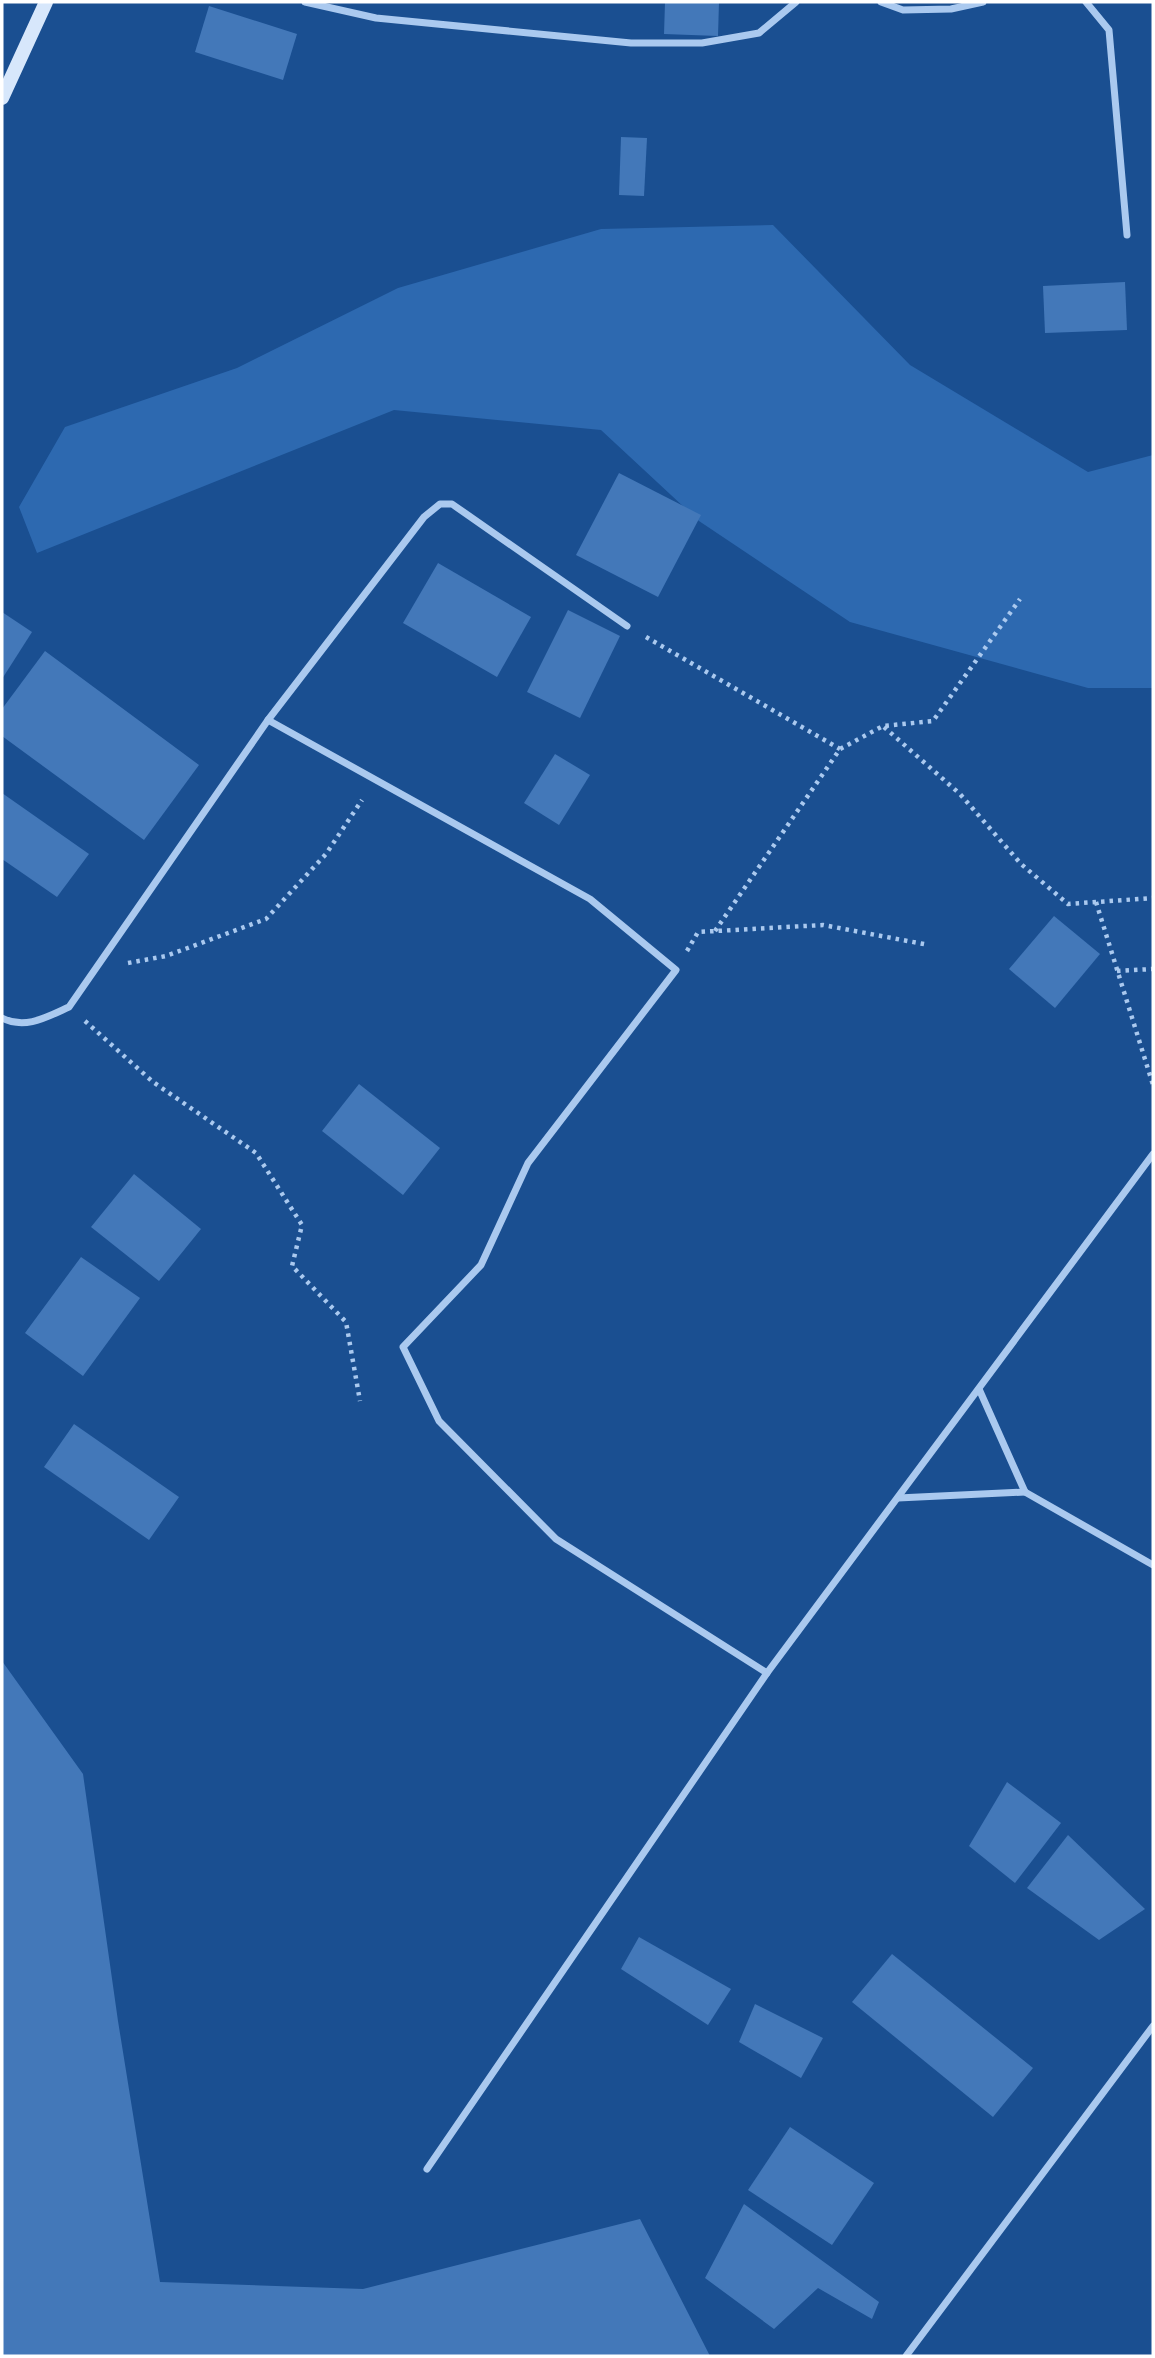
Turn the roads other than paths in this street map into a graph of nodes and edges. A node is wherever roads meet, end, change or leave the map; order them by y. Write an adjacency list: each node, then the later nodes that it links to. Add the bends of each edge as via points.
1 (46, 2): 7 (street)
2 (305, 2): 3 (street, via 376,18 478,29 631,43 702,43 759,33)
3 (796, 2)
4 (881, 2): 5 (street, via 903,10 951,9)
5 (983, 2)
6 (1086, 2): 8 (street, via 1109,30)
7 (2, 98)
8 (1126, 235)
9 (627, 626): 10 (street, via 452,504 440,504 424,517)
10 (268, 720): 11 (street, via 69,1007 36,1022 11,1023); 17 (street, via 590,899 676,970 528,1163 481,1265 404,1347 439,1421 556,1539)
11 (2, 1018)
12 (1153, 1154): 13 (street)
13 (979, 1389): 14 (street); 15 (street)
14 (1025, 1492): 15 (street); 16 (street)
15 (898, 1498): 17 (street)
16 (1153, 1566)
17 (767, 1673): 19 (street)
18 (1153, 2026): 20 (street)
19 (427, 2169)
20 (906, 2356)

